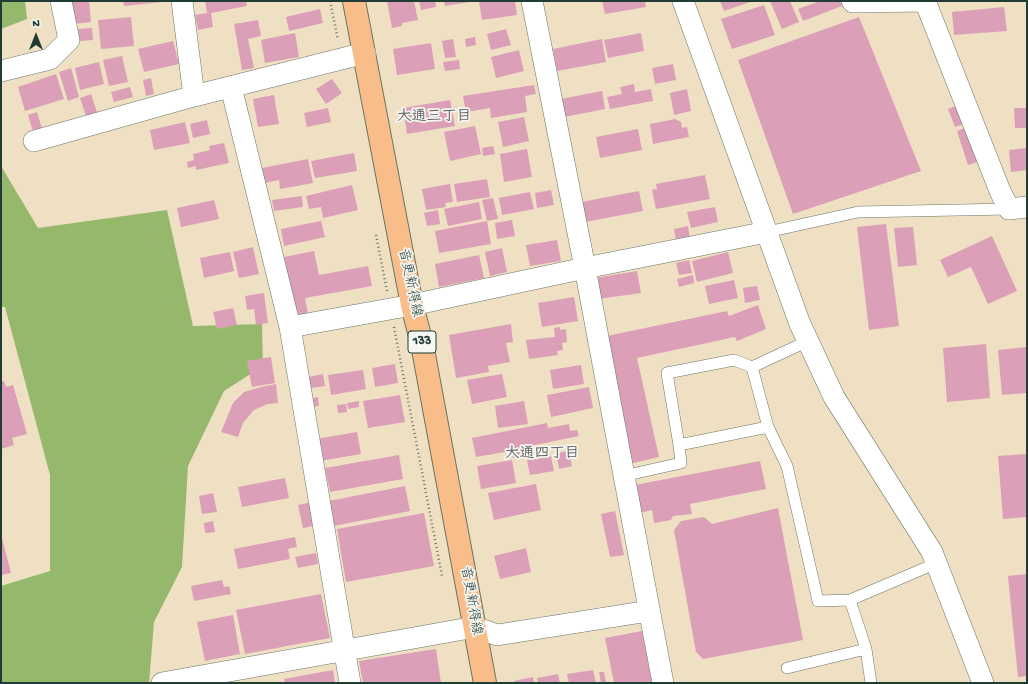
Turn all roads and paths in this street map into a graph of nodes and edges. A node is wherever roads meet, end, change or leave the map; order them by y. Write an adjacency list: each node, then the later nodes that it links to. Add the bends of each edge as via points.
1 (61, 1): 10 (street, via 69,40 50,59)
2 (182, 1): 12 (street)
3 (330, 1): 9 (path)
4 (354, 1): 8 (main road, 音更新得線 / 133)
5 (532, 1): 17 (street)
6 (684, 1): 15 (street)
7 (852, 1): 14 (street, via 925,1 1000,191)
8 (365, 53): 9 (street); 18 (main road, 音更新得線 / 133)
9 (342, 59): 11 (street)
10 (1, 71)
11 (231, 87): 12 (street); 20 (street)
12 (194, 96): 13 (street)
13 (34, 141)
14 (1018, 208): 15 (lane, via 858,212)
15 (767, 232): 17 (street); 21 (street)
16 (376, 233): 19 (path)
17 (585, 268): 18 (street); 25 (street)
18 (412, 305): 19 (street); 30 (main road, 音更新得線 / 133, via 422,344)
19 (390, 309): 20 (street); 27 (path)
20 (290, 327): 32 (street)
21 (808, 341): 22 (lane); 26 (street, via 834,396)
22 (752, 367): 23 (lane); 24 (lane, via 734,360 667,373)
23 (768, 427): 24 (lane); 28 (lane, via 787,466 818,601)
24 (679, 445): 25 (lane, via 681,463)
25 (623, 476): 29 (street)
26 (937, 563): 28 (lane); 39 (street)
27 (443, 577)
28 (850, 600): 31 (lane)
29 (649, 611): 30 (street, via 497,635); 37 (street)
30 (474, 626): 32 (street); 36 (main road, 音更新得線 / 133)
31 (866, 649): 33 (lane); 38 (lane)
32 (344, 650): 34 (street); 35 (street)
33 (787, 668)
34 (162, 683)
35 (350, 683)
36 (486, 683)
37 (663, 683)
38 (872, 683)
39 (983, 683)

